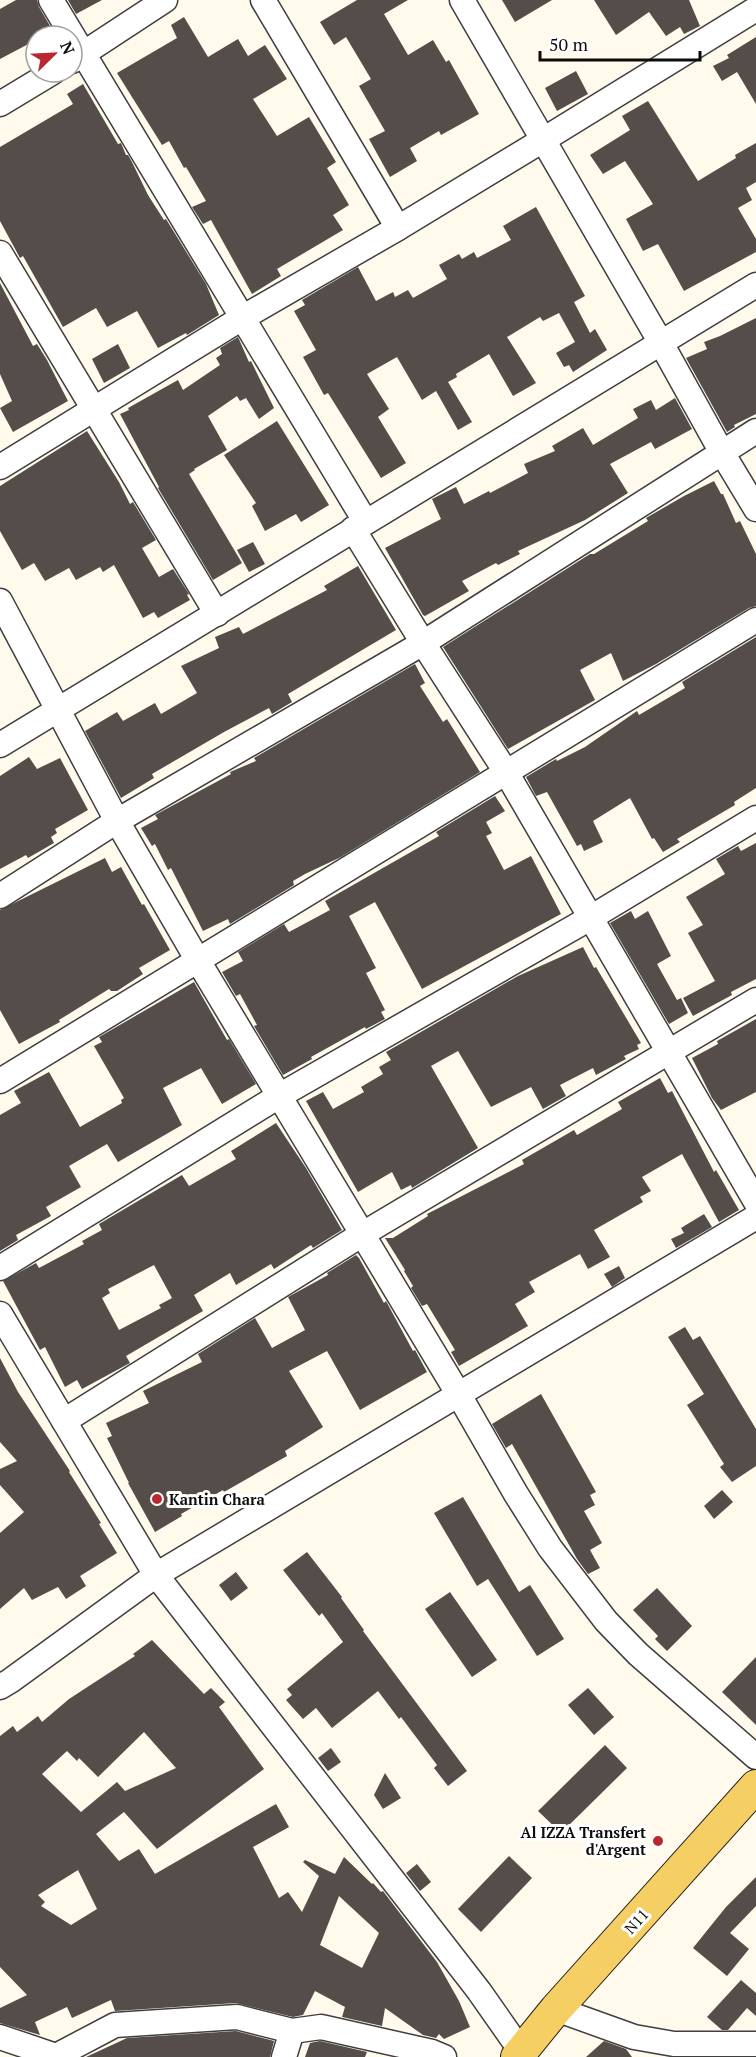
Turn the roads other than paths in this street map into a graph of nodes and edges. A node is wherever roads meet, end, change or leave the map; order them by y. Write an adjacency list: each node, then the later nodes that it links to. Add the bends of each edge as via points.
1 (51, 0): 6 (street)
2 (165, 0): 7 (street)
3 (262, 0): 12 (street)
4 (462, 0): 11 (street)
5 (756, 9): 11 (street)
6 (62, 24)
7 (84, 52)
8 (84, 68): 15 (street)
9 (33, 84): 10 (street)
10 (0, 104)
11 (543, 140): 12 (street); 16 (street)
12 (398, 228): 15 (street)
13 (0, 253): 17 (street)
14 (756, 285): 16 (street)
15 (242, 318): 17 (street); 22 (street)
16 (661, 343): 19 (street); 22 (street)
17 (93, 410): 20 (street); 24 (street)
18 (756, 431): 19 (street)
19 (721, 451): 21 (street); 26 (street)
20 (0, 467)
21 (756, 509)
22 (359, 525): 24 (street); 26 (street)
23 (0, 601): 27 (street)
24 (217, 614): 27 (street)
25 (756, 620): 29 (street)
26 (423, 643): 29 (street); 31 (street)
27 (57, 711): 28 (street); 31 (street)
28 (0, 745)
29 (506, 772): 33 (street); 34 (street)
30 (756, 818): 33 (street)
31 (117, 821): 32 (street); 34 (street)
32 (0, 896)
33 (592, 917): 36 (street); 38 (street)
34 (197, 959): 37 (street); 38 (street)
35 (756, 1000): 36 (street)
36 (669, 1053): 39 (street); 41 (street)
37 (0, 1081)
38 (279, 1096): 41 (street); 42 (street)
39 (756, 1202)
40 (756, 1217): 44 (street)
41 (361, 1234): 44 (street); 45 (street)
42 (0, 1268)
43 (0, 1314): 45 (street)
44 (459, 1395): 46 (street); 48 (street, via 550,1548 606,1621)
45 (64, 1420): 46 (street)
46 (156, 1575): 47 (street); 54 (street, via 479,1991)
47 (0, 1686)
48 (756, 1757)
49 (756, 1786): 50 (main road, N11)
50 (556, 2009): 53 (street, via 625,2034 674,2044); 54 (main road, N11)
51 (292, 2031): 55 (street, via 237,2017 115,2025); 56 (street); 57 (street, via 321,2027)
52 (0, 2037): 55 (street)
53 (756, 2044)
54 (519, 2054)
55 (58, 2056)
56 (284, 2057)
57 (444, 2057)

